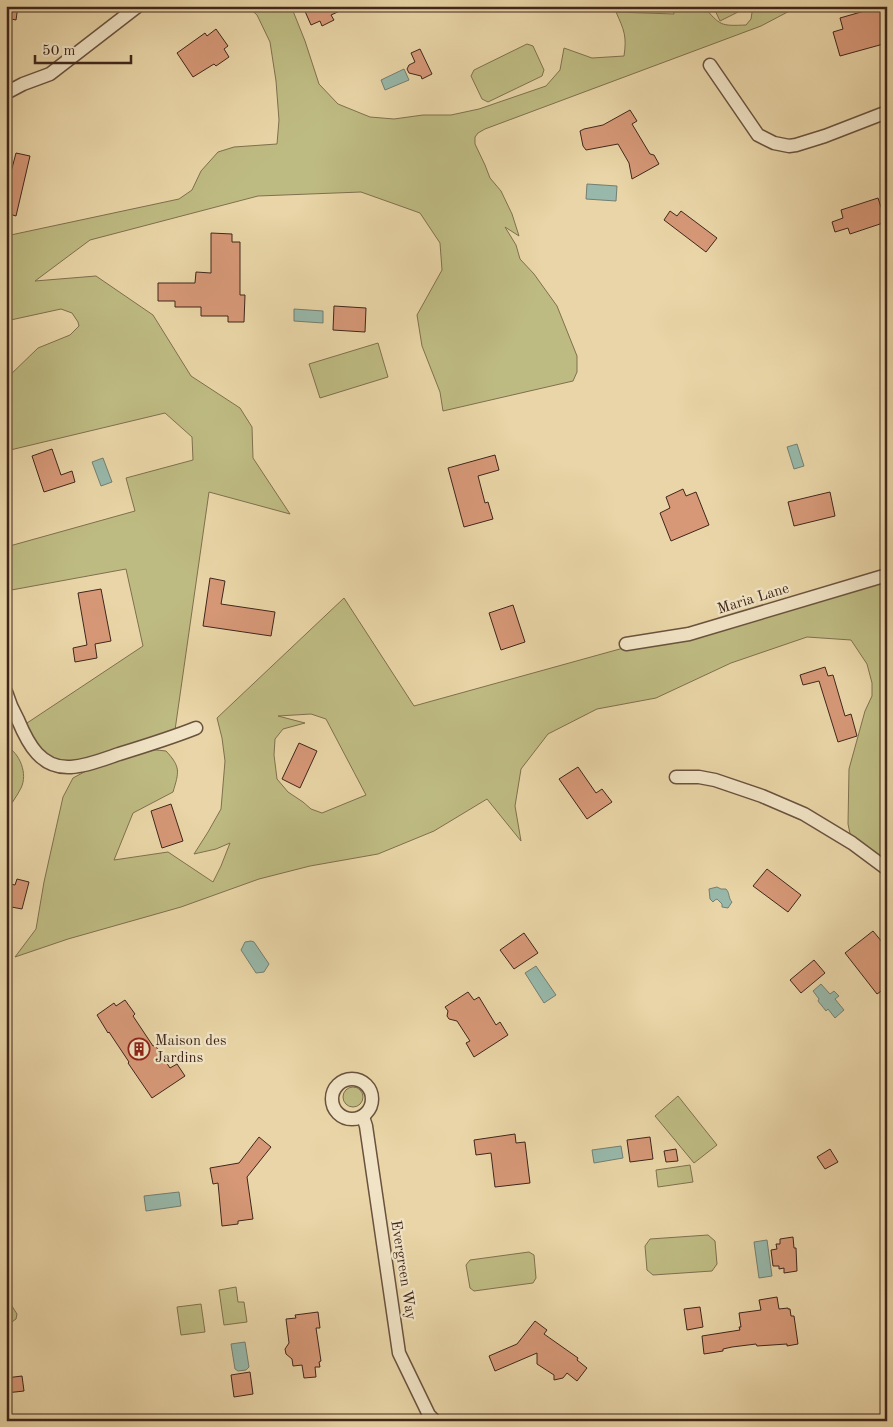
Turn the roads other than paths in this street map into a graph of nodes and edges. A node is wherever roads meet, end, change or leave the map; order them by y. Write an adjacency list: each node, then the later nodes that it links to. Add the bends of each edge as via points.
1 (138, 6): 3 (street, via 50,74)
2 (710, 65): 4 (street, via 758,135 774,143 796,145)
3 (6, 93)
4 (887, 112)
5 (887, 575): 6 (street, Maria Lane, via 698,631)
6 (626, 644)
7 (6, 692): 8 (street, via 28,743 39,757 58,766 86,765)
8 (196, 728)
9 (676, 777): 10 (street, via 715,780 804,814)
10 (887, 869)
11 (363, 1117): 12 (street, Evergreen Way, via 399,1353)
12 (435, 1421)

